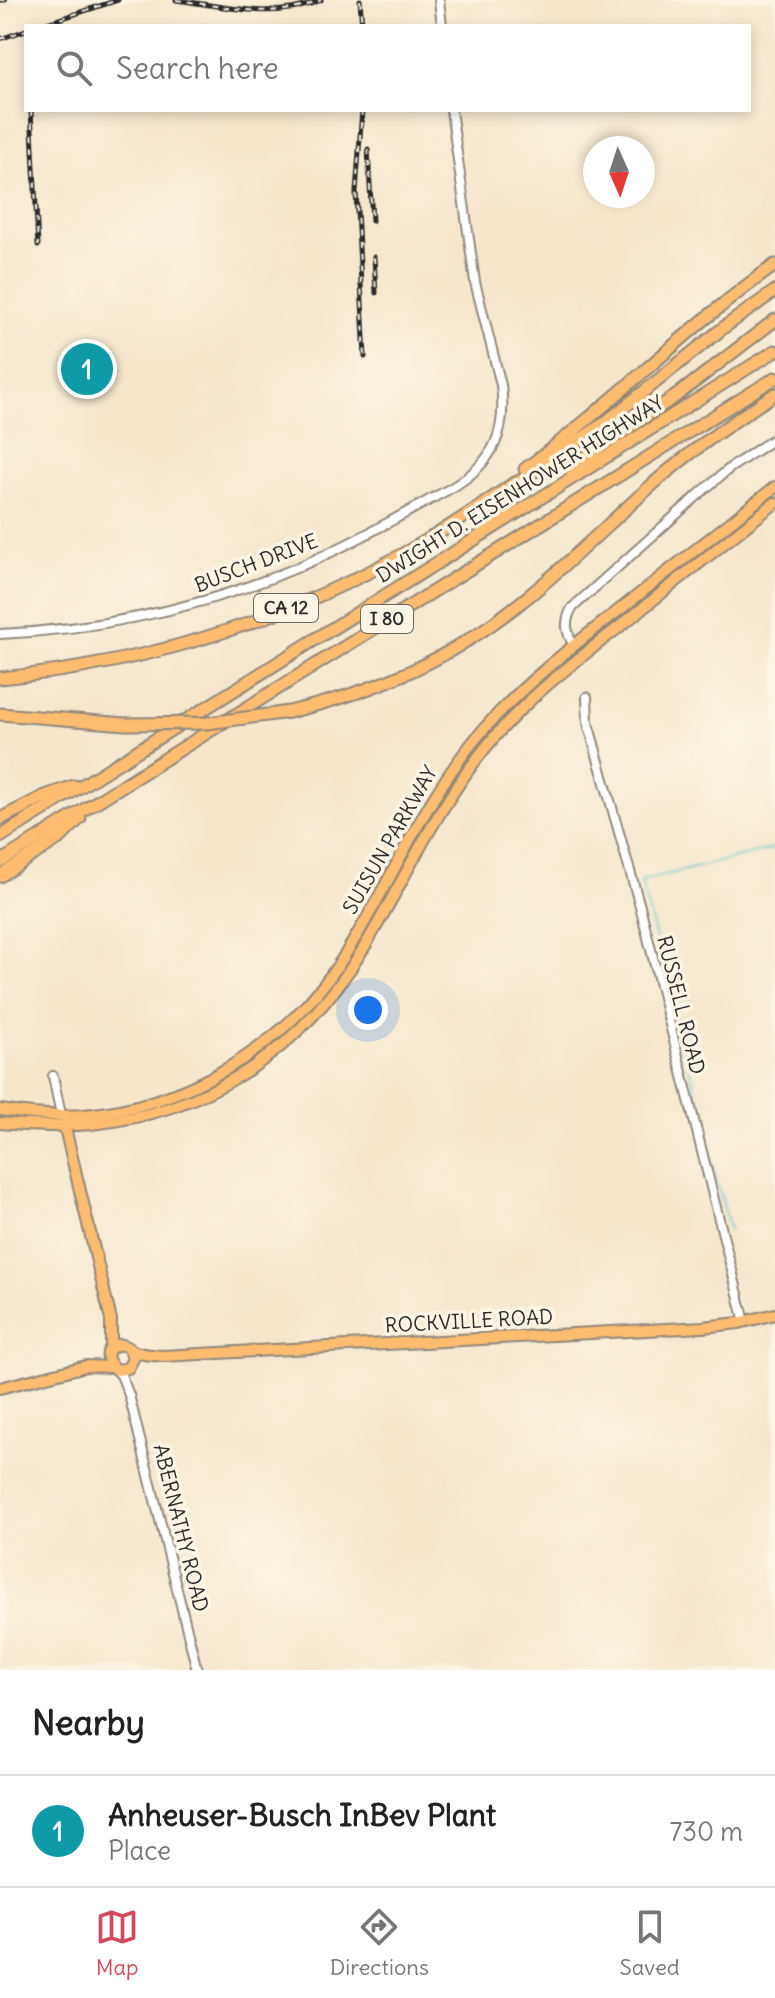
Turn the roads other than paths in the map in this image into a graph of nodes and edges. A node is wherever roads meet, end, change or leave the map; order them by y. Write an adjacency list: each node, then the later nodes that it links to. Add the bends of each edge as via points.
1 (439, 0): 2 (street)
2 (442, 24)
3 (451, 112): 15 (street, BUSCH DRIVE, via 475,282 503,402 500,434 482,465 467,479 332,552 264,581 146,616)
4 (775, 265): 12 (highway, via 695,325 515,476)
5 (775, 291): 12 (highway, CA 12, via 606,422)
6 (775, 320): 11 (highway, via 587,456)
7 (775, 351): 11 (highway, DWIGHT D. EISENHOWER HIGHWAY / I 80)
8 (775, 378): 21 (highway, DWIGHT D. EISENHOWER HIGHWAY / I 80)
9 (775, 394): 19 (highway, bridge, via 669,471 540,588 467,642 374,687 289,712 208,723)
10 (775, 438): 16 (street, via 730,468 572,608 566,633)
11 (567, 480): 20 (highway, DWIGHT D. EISENHOWER HIGHWAY / I 80)
12 (513, 484): 17 (highway, CA 12, via 393,559 289,607 168,648 89,666)
13 (775, 487): 16 (main road, SUISUN PARKWAY)
14 (775, 503): 30 (main road, SUISUN PARKWAY, via 507,722 442,809 348,973 294,1034 243,1073 185,1102 133,1118)
15 (0, 634)
16 (574, 646): 28 (main road, SUISUN PARKWAY, via 518,694 462,756 337,966 286,1024 196,1086 132,1108)
17 (0, 677)
18 (587, 697): 33 (street, RUSSELL ROAD, via 588,723)
19 (0, 716)
20 (86, 784): 22 (highway, via 45,796); 23 (highway, DWIGHT D. EISENHOWER HIGHWAY / I 80)
21 (96, 802): 24 (highway, DWIGHT D. EISENHOWER HIGHWAY / I 80); 25 (highway, via 61,837)
22 (0, 819)
23 (0, 837)
24 (0, 862)
25 (0, 876)
26 (53, 1076): 28 (street)
27 (0, 1110): 28 (main road, SUISUN PARKWAY)
28 (61, 1115): 30 (main road)
29 (0, 1123): 30 (main road, SUISUN PARKWAY)
30 (64, 1127): 32 (main road)
31 (775, 1314): 33 (main road, ROCKVILLE ROAD)
32 (111, 1320): 34 (main road); 35 (main road)
33 (745, 1322): 36 (main road, ROCKVILLE ROAD)
34 (127, 1347): 35 (main road); 36 (main road, ROCKVILLE ROAD); 37 (main road)
35 (110, 1350): 38 (main road); 39 (main road, via 108,1360)
36 (163, 1356): 37 (main road, ROCKVILLE ROAD)
37 (131, 1365): 39 (main road); 41 (street, ABERNATHY ROAD)
38 (86, 1366): 39 (main road); 40 (main road)
39 (114, 1368): 41 (street, ABERNATHY ROAD)
40 (0, 1388)
41 (129, 1395): 42 (street, ABERNATHY ROAD)
42 (197, 1670)

